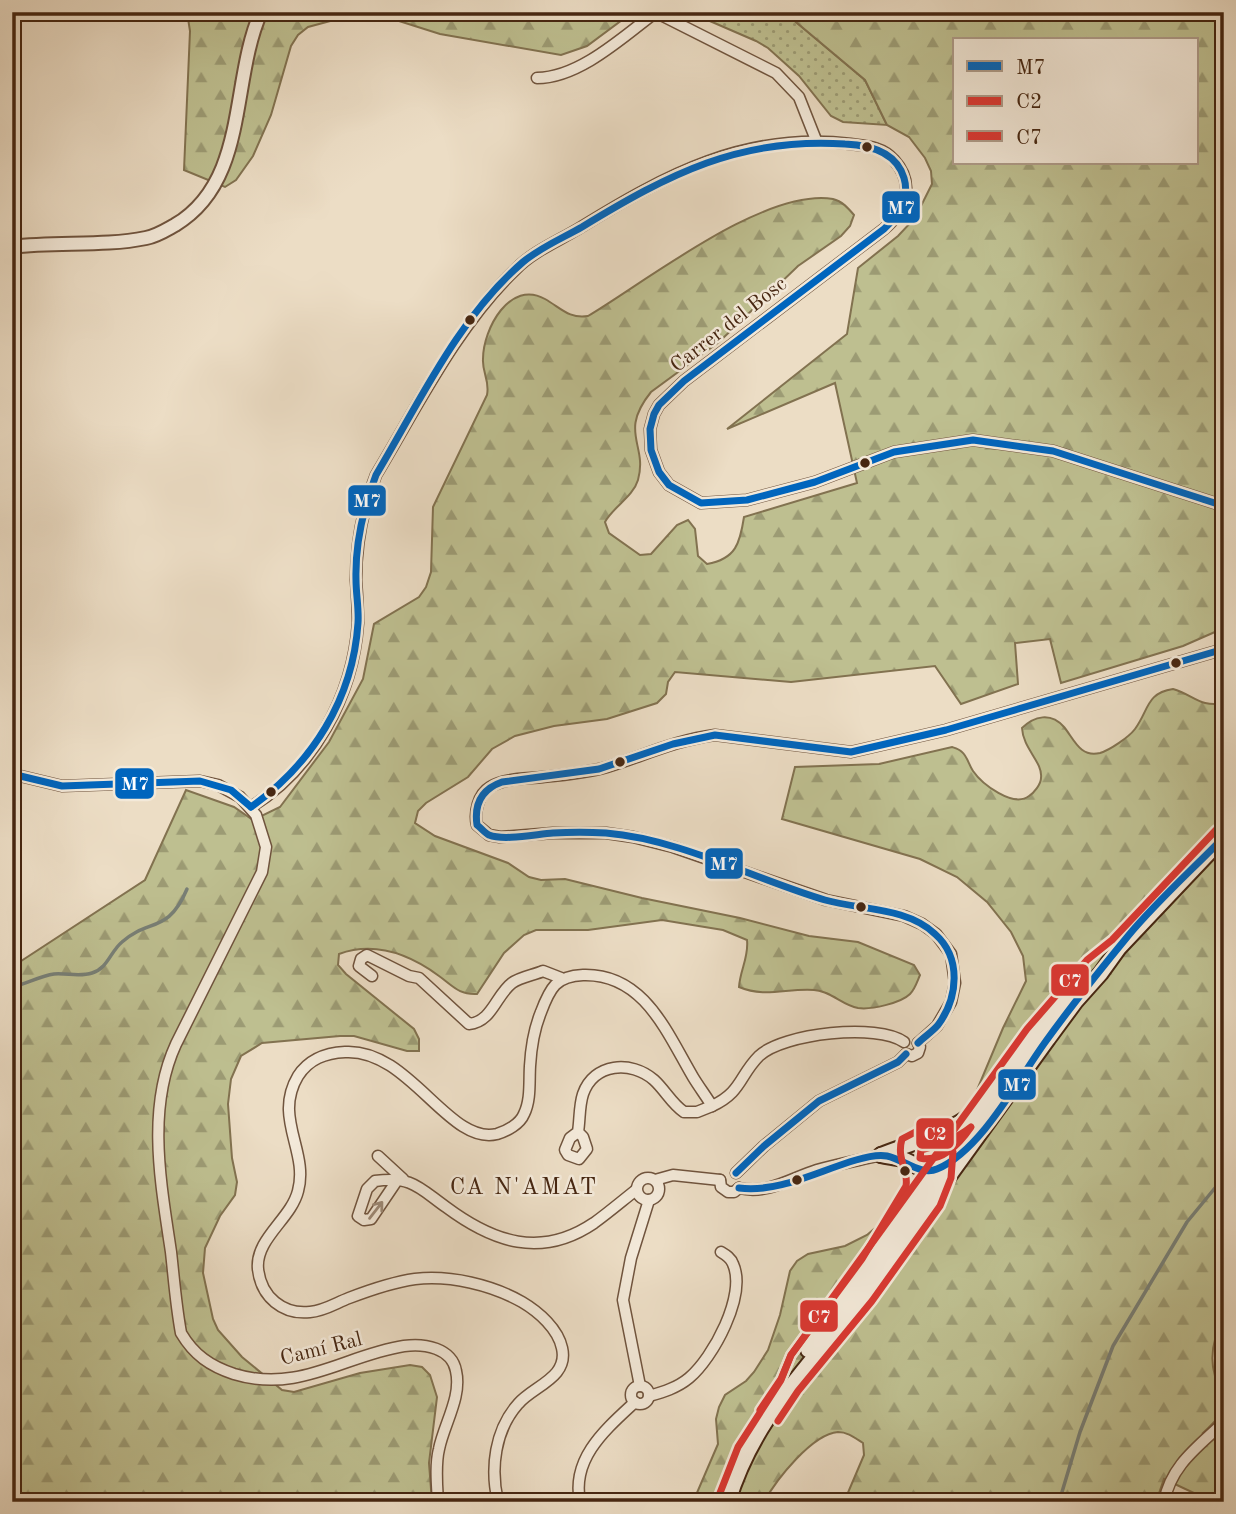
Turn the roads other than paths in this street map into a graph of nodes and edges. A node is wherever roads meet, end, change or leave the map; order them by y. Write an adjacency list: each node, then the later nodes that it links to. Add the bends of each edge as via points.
1 (261, 12): 5 (street, via 227,156 209,194 193,212 150,237)
2 (656, 12): 3 (street, via 571,72); 4 (street, via 784,79 799,97)
3 (537, 78)
4 (816, 140): 6 (street, Carrer del Bosc, via 867,145 890,155 905,180 900,213 659,405 650,429 650,450 669,485 701,503 747,500 815,482 894,453 972,440 1053,451); 9 (street, Carrer del Bosc, via 733,152 665,178 518,266 479,309 376,475 369,494 357,544 358,625 349,672 333,714 287,780)
5 (12, 247)
6 (1224, 506)
7 (1224, 649): 15 (street, via 946,730 850,752 715,735 668,745 606,767 503,782 487,789 477,808 477,825 489,835 606,833 633,837 826,900 922,924 951,954 955,983 951,1002 937,1026)
8 (12, 774): 9 (street, via 62,786 200,781 231,790)
9 (251, 807): 43 (street, Camí Ral, via 266,847 262,872 176,1044 161,1094 158,1149 181,1333 197,1356 224,1371 262,1380 317,1373 402,1346 418,1344 440,1350 457,1373 455,1398 437,1457)
10 (1224, 836): 11 (main road)
11 (1119, 948): 17 (main road, via 1066,999); 21 (main road)
12 (372, 976): 13 (street, via 359,965 367,955 419,978 469,1024 485,1017 512,983 543,971)
13 (561, 978): 18 (street, via 598,976 642,997 661,1019); 44 (street, via 537,1023 524,1114 498,1134 473,1133 380,1058 360,1052 327,1054 303,1068 288,1111 299,1164 298,1193 258,1261 268,1297 292,1311 313,1312 399,1282 426,1278 493,1289 528,1306 550,1325 562,1347 562,1363 554,1377 520,1402 508,1418 495,1453)
14 (904, 1042): 15 (street); 16 (street); 18 (street, via 886,1034 860,1032 783,1042 759,1056 734,1092)
15 (918, 1043): 16 (street, via 918,1053)
16 (906, 1054): 26 (street, via 819,1101)
17 (988, 1101): 20 (main road, via 954,1127); 25 (main road)
18 (712, 1106): 19 (street, via 684,1112 644,1073 614,1068 599,1073 588,1085 580,1105)
19 (578, 1132)
20 (920, 1140): 22 (main road); 24 (main road, via 909,1150); 25 (main road, via 939,1146)
21 (972, 1144): 25 (main road); 33 (main road)
22 (881, 1155): 24 (main road); 30 (street, via 815,1170 768,1188)
23 (378, 1156): 27 (street)
24 (914, 1166): 25 (main road, via 930,1171); 34 (main road, via 918,1184)
25 (942, 1167): 33 (main road); 34 (main road)
26 (736, 1173): 29 (street, via 726,1172); 30 (street, via 741,1180)
27 (401, 1179): 27 (street, one-way to 27, via 375,1181 367,1189 358,1216 371,1219); 31 (street, via 467,1221 521,1244 558,1240 592,1225)
28 (654, 1180): 29 (street, via 673,1175); 31 (street, via 641,1179); 32 (street, via 659,1193)
29 (720, 1180): 30 (street, via 728,1192)
30 (739, 1188)
31 (636, 1191): 32 (street)
32 (649, 1200): 39 (street, via 623,1300)
33 (932, 1201): 38 (main road, via 842,1324)
34 (899, 1222): 38 (main road, via 800,1361)
35 (722, 1252): 40 (street, via 730,1258 735,1273 733,1304 723,1329 689,1378)
36 (1224, 1337): 37 (street)
37 (1224, 1364)
38 (790, 1385): 46 (main road, via 747,1452)
39 (640, 1386): 40 (street); 41 (street, via 631,1393)
40 (649, 1396): 41 (street, via 644,1403)
41 (635, 1402): 45 (street, via 593,1444 578,1484)
42 (1224, 1422): 47 (street, via 1180,1465)
43 (438, 1502)
44 (498, 1502)
45 (580, 1502)
46 (728, 1502)
47 (1164, 1502)

